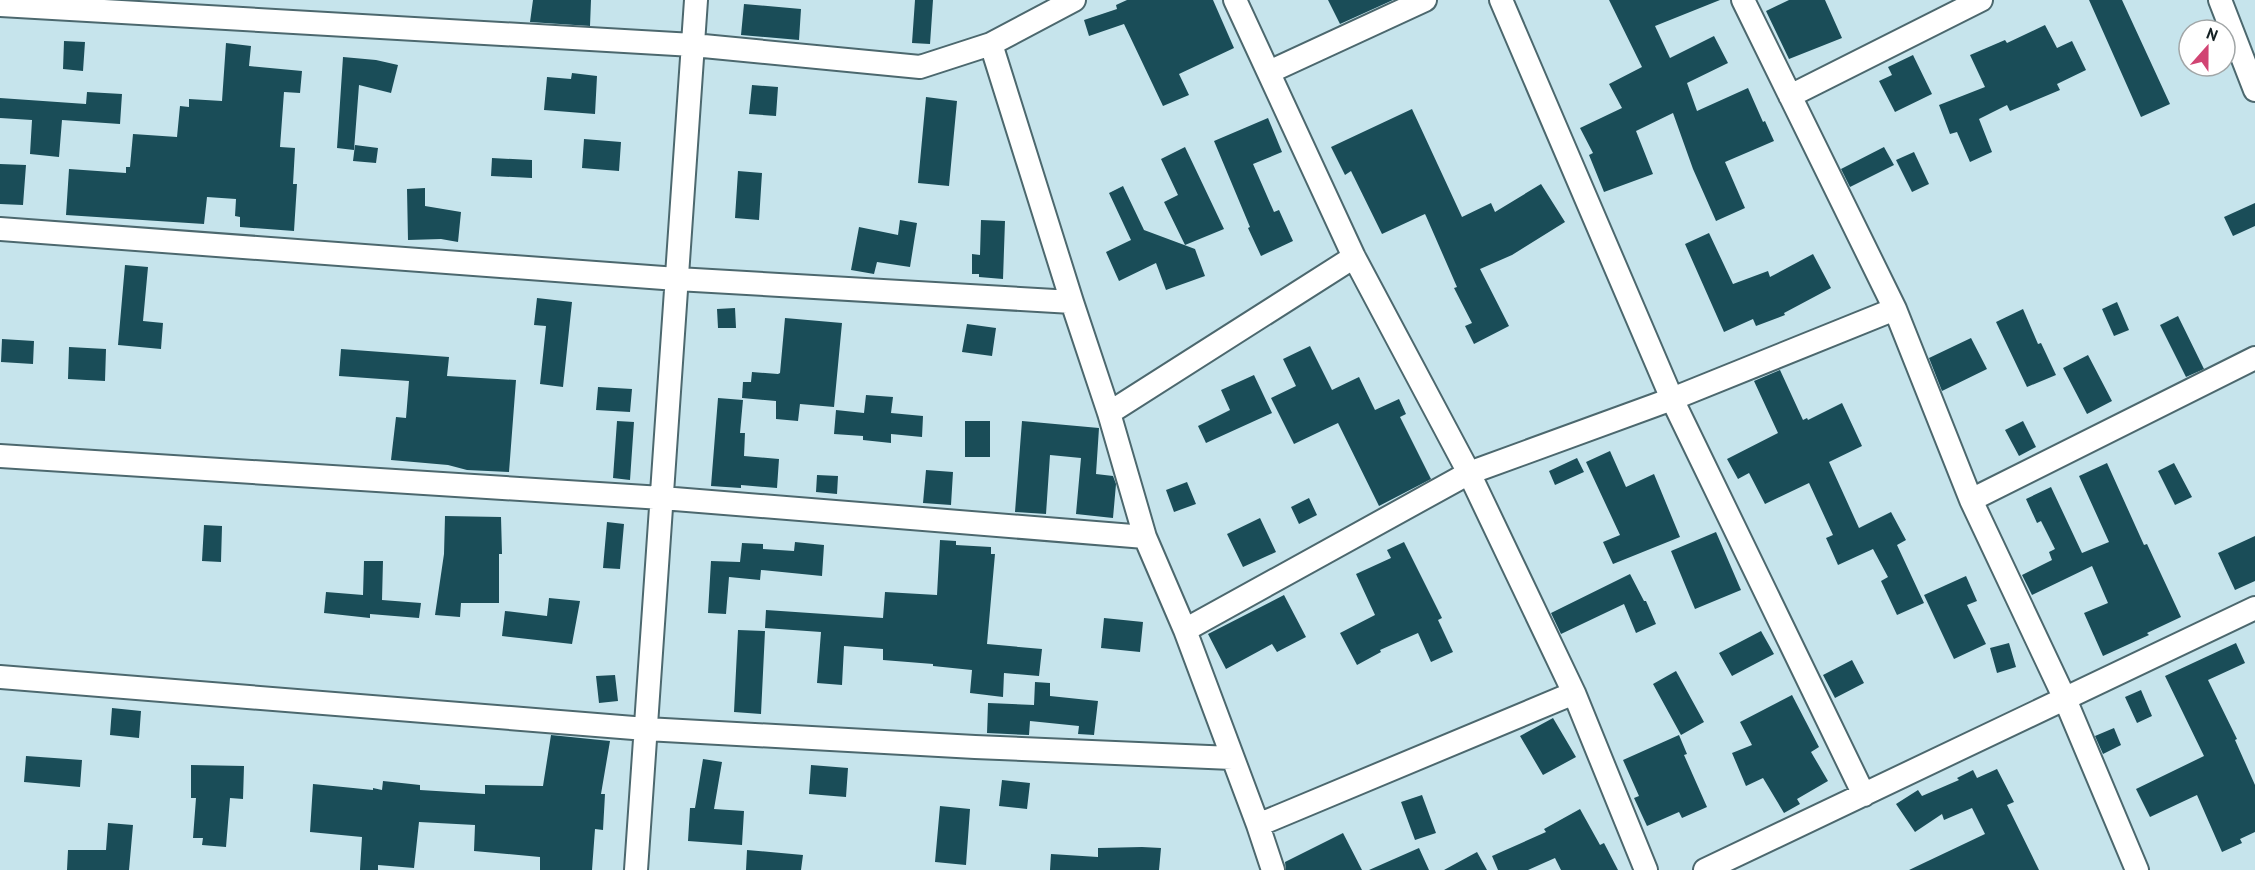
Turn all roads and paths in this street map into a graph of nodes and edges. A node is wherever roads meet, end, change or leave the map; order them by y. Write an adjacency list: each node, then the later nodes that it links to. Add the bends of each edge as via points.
1 (696, 0): 11 (street)
2 (1074, 0): 10 (street)
3 (1235, 0): 12 (street)
4 (1425, 0): 12 (street)
5 (1501, 0): 21 (street)
6 (1743, 0): 14 (street)
7 (1981, 0): 14 (street)
8 (2220, 0): 13 (street)
9 (0, 5): 11 (street)
10 (991, 44): 11 (street, via 920,67); 18 (street)
11 (693, 45): 17 (street)
12 (1269, 72): 16 (street)
13 (2255, 90)
14 (1790, 96): 19 (street)
15 (0, 229): 17 (street)
16 (1354, 257): 22 (street); 24 (street)
17 (677, 279): 18 (street); 25 (street)
18 (1072, 302): 22 (street)
19 (1895, 309): 21 (street); 26 (street)
20 (2255, 358): 26 (street)
21 (1672, 399): 24 (street); 35 (street)
22 (1109, 413): 27 (street)
23 (0, 456): 25 (street)
24 (1469, 473): 29 (street); 31 (street)
25 (662, 498): 27 (street); 33 (street)
26 (1971, 500): 32 (street)
27 (1145, 537): 29 (street)
28 (2255, 608): 32 (street)
29 (1185, 630): 34 (street)
30 (0, 677): 33 (street)
31 (1574, 693): 36 (street); 39 (street)
32 (2065, 699): 35 (street); 41 (street)
33 (646, 729): 34 (street); 37 (street)
34 (1232, 758): 36 (street)
35 (1864, 795): 40 (street)
36 (1258, 825): 38 (street)
37 (636, 870)
38 (1273, 870)
39 (1646, 870)
40 (1706, 870)
41 (2137, 870)

